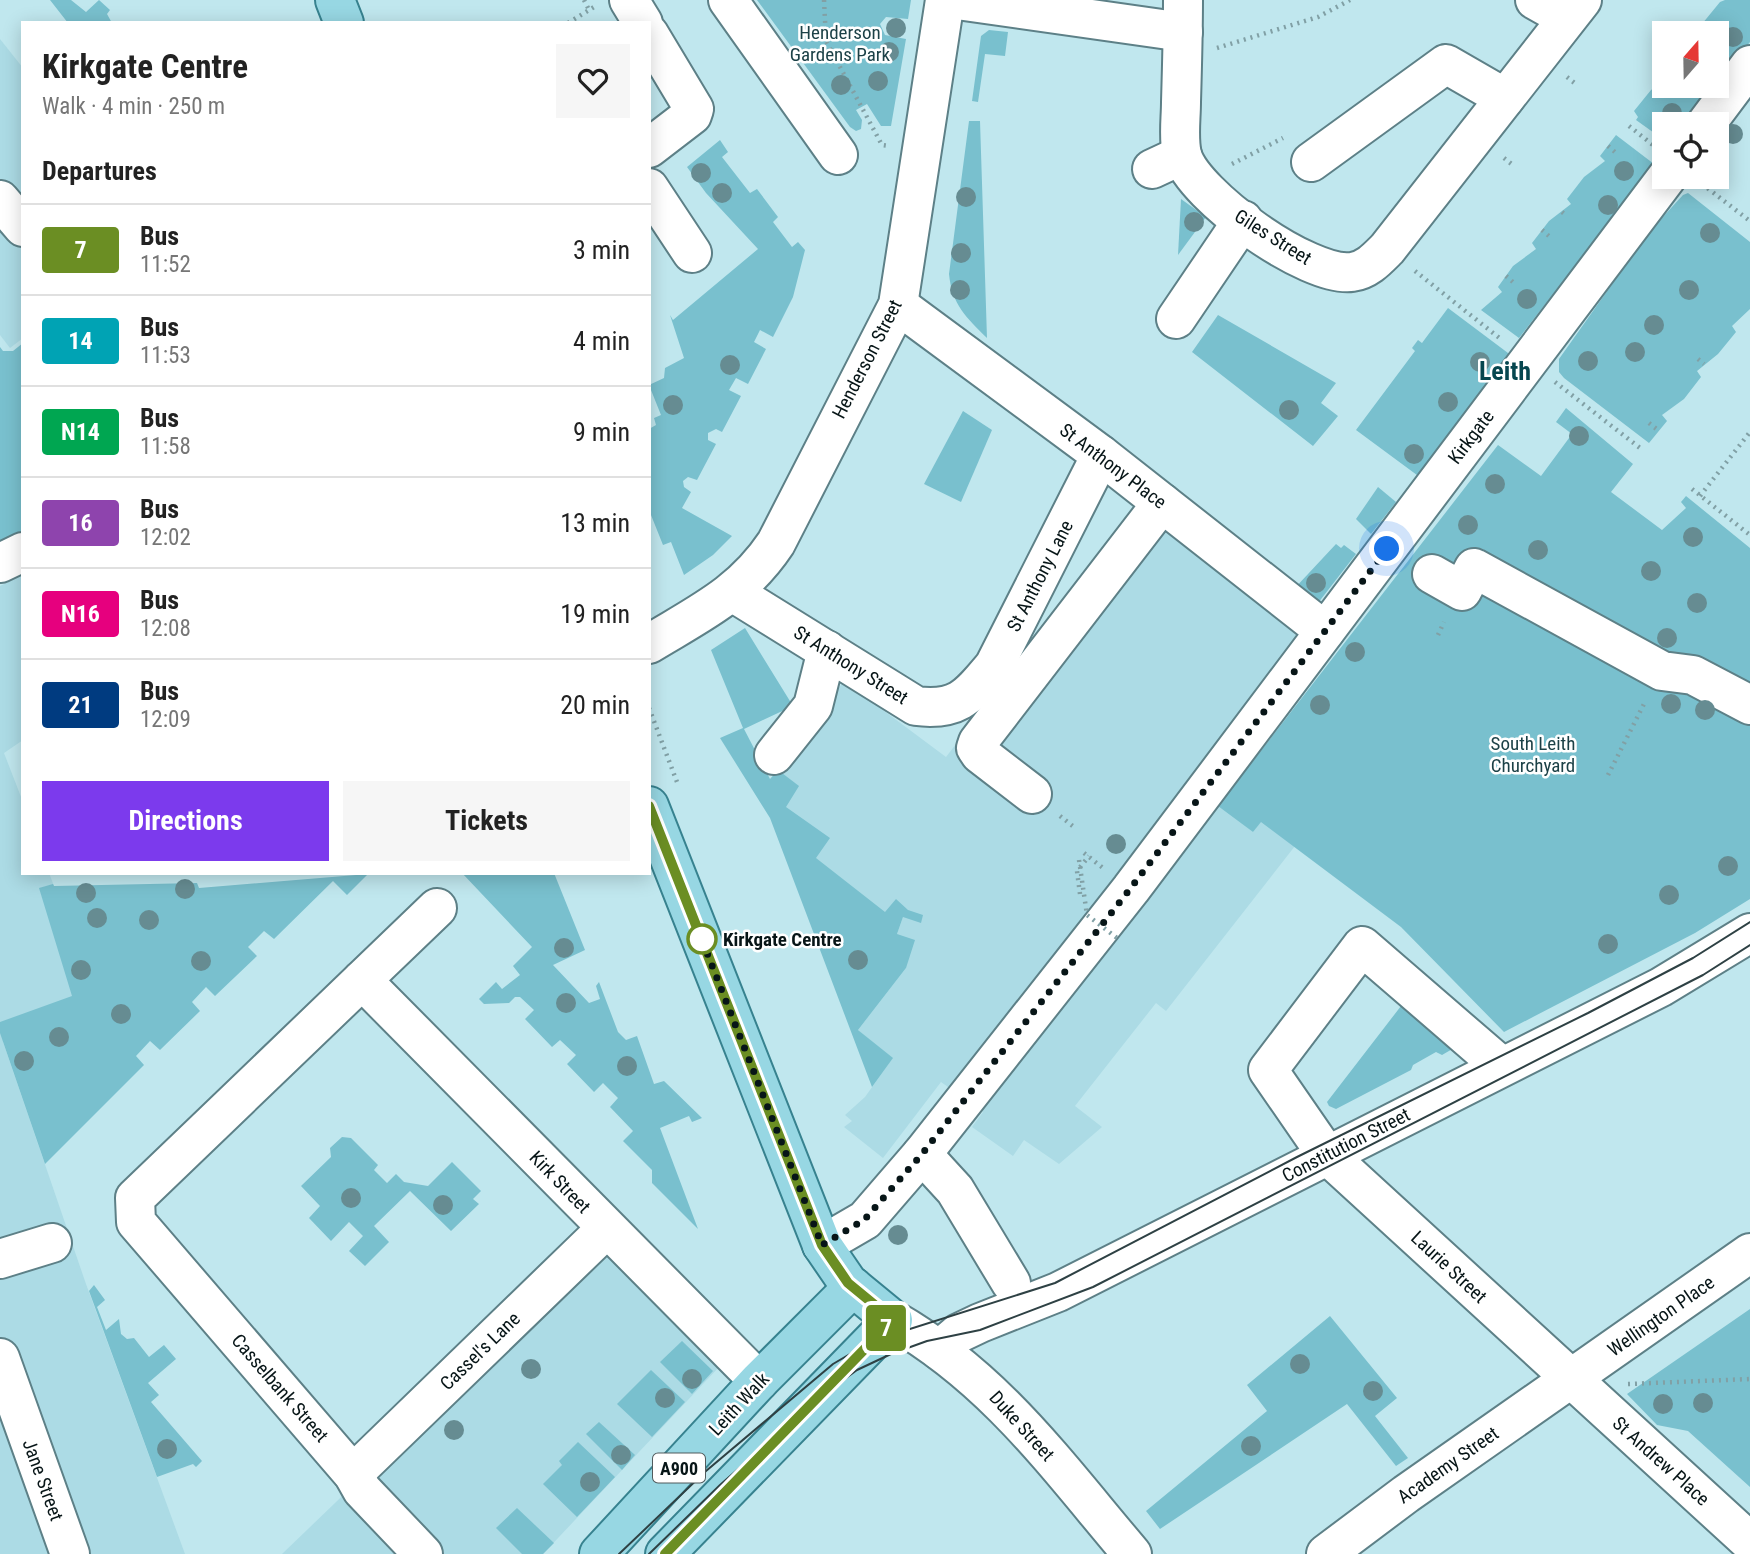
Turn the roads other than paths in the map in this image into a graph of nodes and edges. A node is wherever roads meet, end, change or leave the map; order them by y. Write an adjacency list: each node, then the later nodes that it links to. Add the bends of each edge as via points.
1 (335, 0): 8 (main road)
2 (728, 0): 16 (street)
3 (945, 0): 22 (street, Henderson Street)
4 (957, 0): 10 (street)
5 (1535, 0): 7 (street)
6 (614, 2): 9 (street)
7 (1575, 9): 13 (street, Giles Street)
8 (343, 21)
9 (640, 21)
10 (1183, 28): 20 (street, Giles Street, via 1167,162)
11 (651, 37): 15 (street, via 694,109)
12 (1750, 65): 14 (street)
13 (1505, 98): 17 (street, via 1446,64); 20 (street, Giles Street, via 1387,249 1367,267 1336,272 1316,265)
14 (1715, 112)
15 (651, 146)
16 (838, 155)
17 (1311, 162)
18 (1652, 175): 30 (street, Kirkgate)
19 (651, 191): 21 (street)
20 (1243, 220): 23 (street)
21 (692, 253)
22 (898, 305): 24 (street, St Anthony Place); 29 (street, Henderson Street, via 776,543)
23 (1176, 319)
24 (1101, 455): 25 (street, St Anthony Place); 33 (street, St Anthony Lane, via 994,666)
25 (1162, 503): 30 (street, St Anthony Place); 36 (street, via 978,742 980,754)
26 (21, 553): 27 (street)
27 (0, 563)
28 (1432, 574): 34 (street, via 1462,591 1474,568 1662,671 1693,674)
29 (734, 593): 31 (street, Henderson Street); 32 (street, St Anthony Street)
30 (1325, 631): 42 (street, Kirkgate)
31 (651, 643)
32 (827, 650): 33 (street, St Anthony Street, via 916,706 947,706); 35 (street, via 813,706)
33 (972, 693)
34 (1750, 705)
35 (774, 755)
36 (1031, 794)
37 (651, 811): 46 (main road)
38 (437, 908): 40 (street)
39 (1750, 933): 41 (street, Constitution Street, via 1661,987)
40 (362, 980): 44 (street, Kirk Street); 57 (street, Casselbank Street, via 135,1198 136,1222)
41 (1502, 1066): 43 (street, Constitution Street); 43 (street, Laurie Street, via 1362,946 1268,1070)
42 (922, 1154): 46 (street, Kirkgate, via 864,1220); 49 (street, via 955,1190)
43 (1326, 1154): 52 (street, Constitution Street, via 1058,1293 959,1333); 55 (street, Laurie Street)
44 (606, 1229): 54 (street, Kirk Street); 57 (street, Cassel's Lane)
45 (52, 1243): 48 (street)
46 (822, 1245): 50 (main road)
47 (1750, 1254): 55 (street, Wellington Place)
48 (0, 1259)
49 (1011, 1283)
50 (853, 1287): 51 (main road); 54 (main road, Leith Walk / A900)
51 (893, 1320): 52 (street, Duke Street); 62 (main road, A900)
52 (939, 1350): 63 (street, Duke Street, via 1011,1411)
53 (0, 1358): 56 (street, Jane Street)
54 (760, 1381): 61 (main road, Leith Walk / A900)
55 (1575, 1382): 58 (street, St Andrew Place); 64 (street, Academy Street, via 1406,1494)
56 (8, 1408): 59 (street, Jane Street)
57 (353, 1474): 60 (street, Casselbank Street, via 362,1490)
58 (1750, 1542)
59 (70, 1554)
60 (423, 1554)
61 (599, 1554)
62 (665, 1554)
63 (1132, 1554)
64 (1326, 1554)

